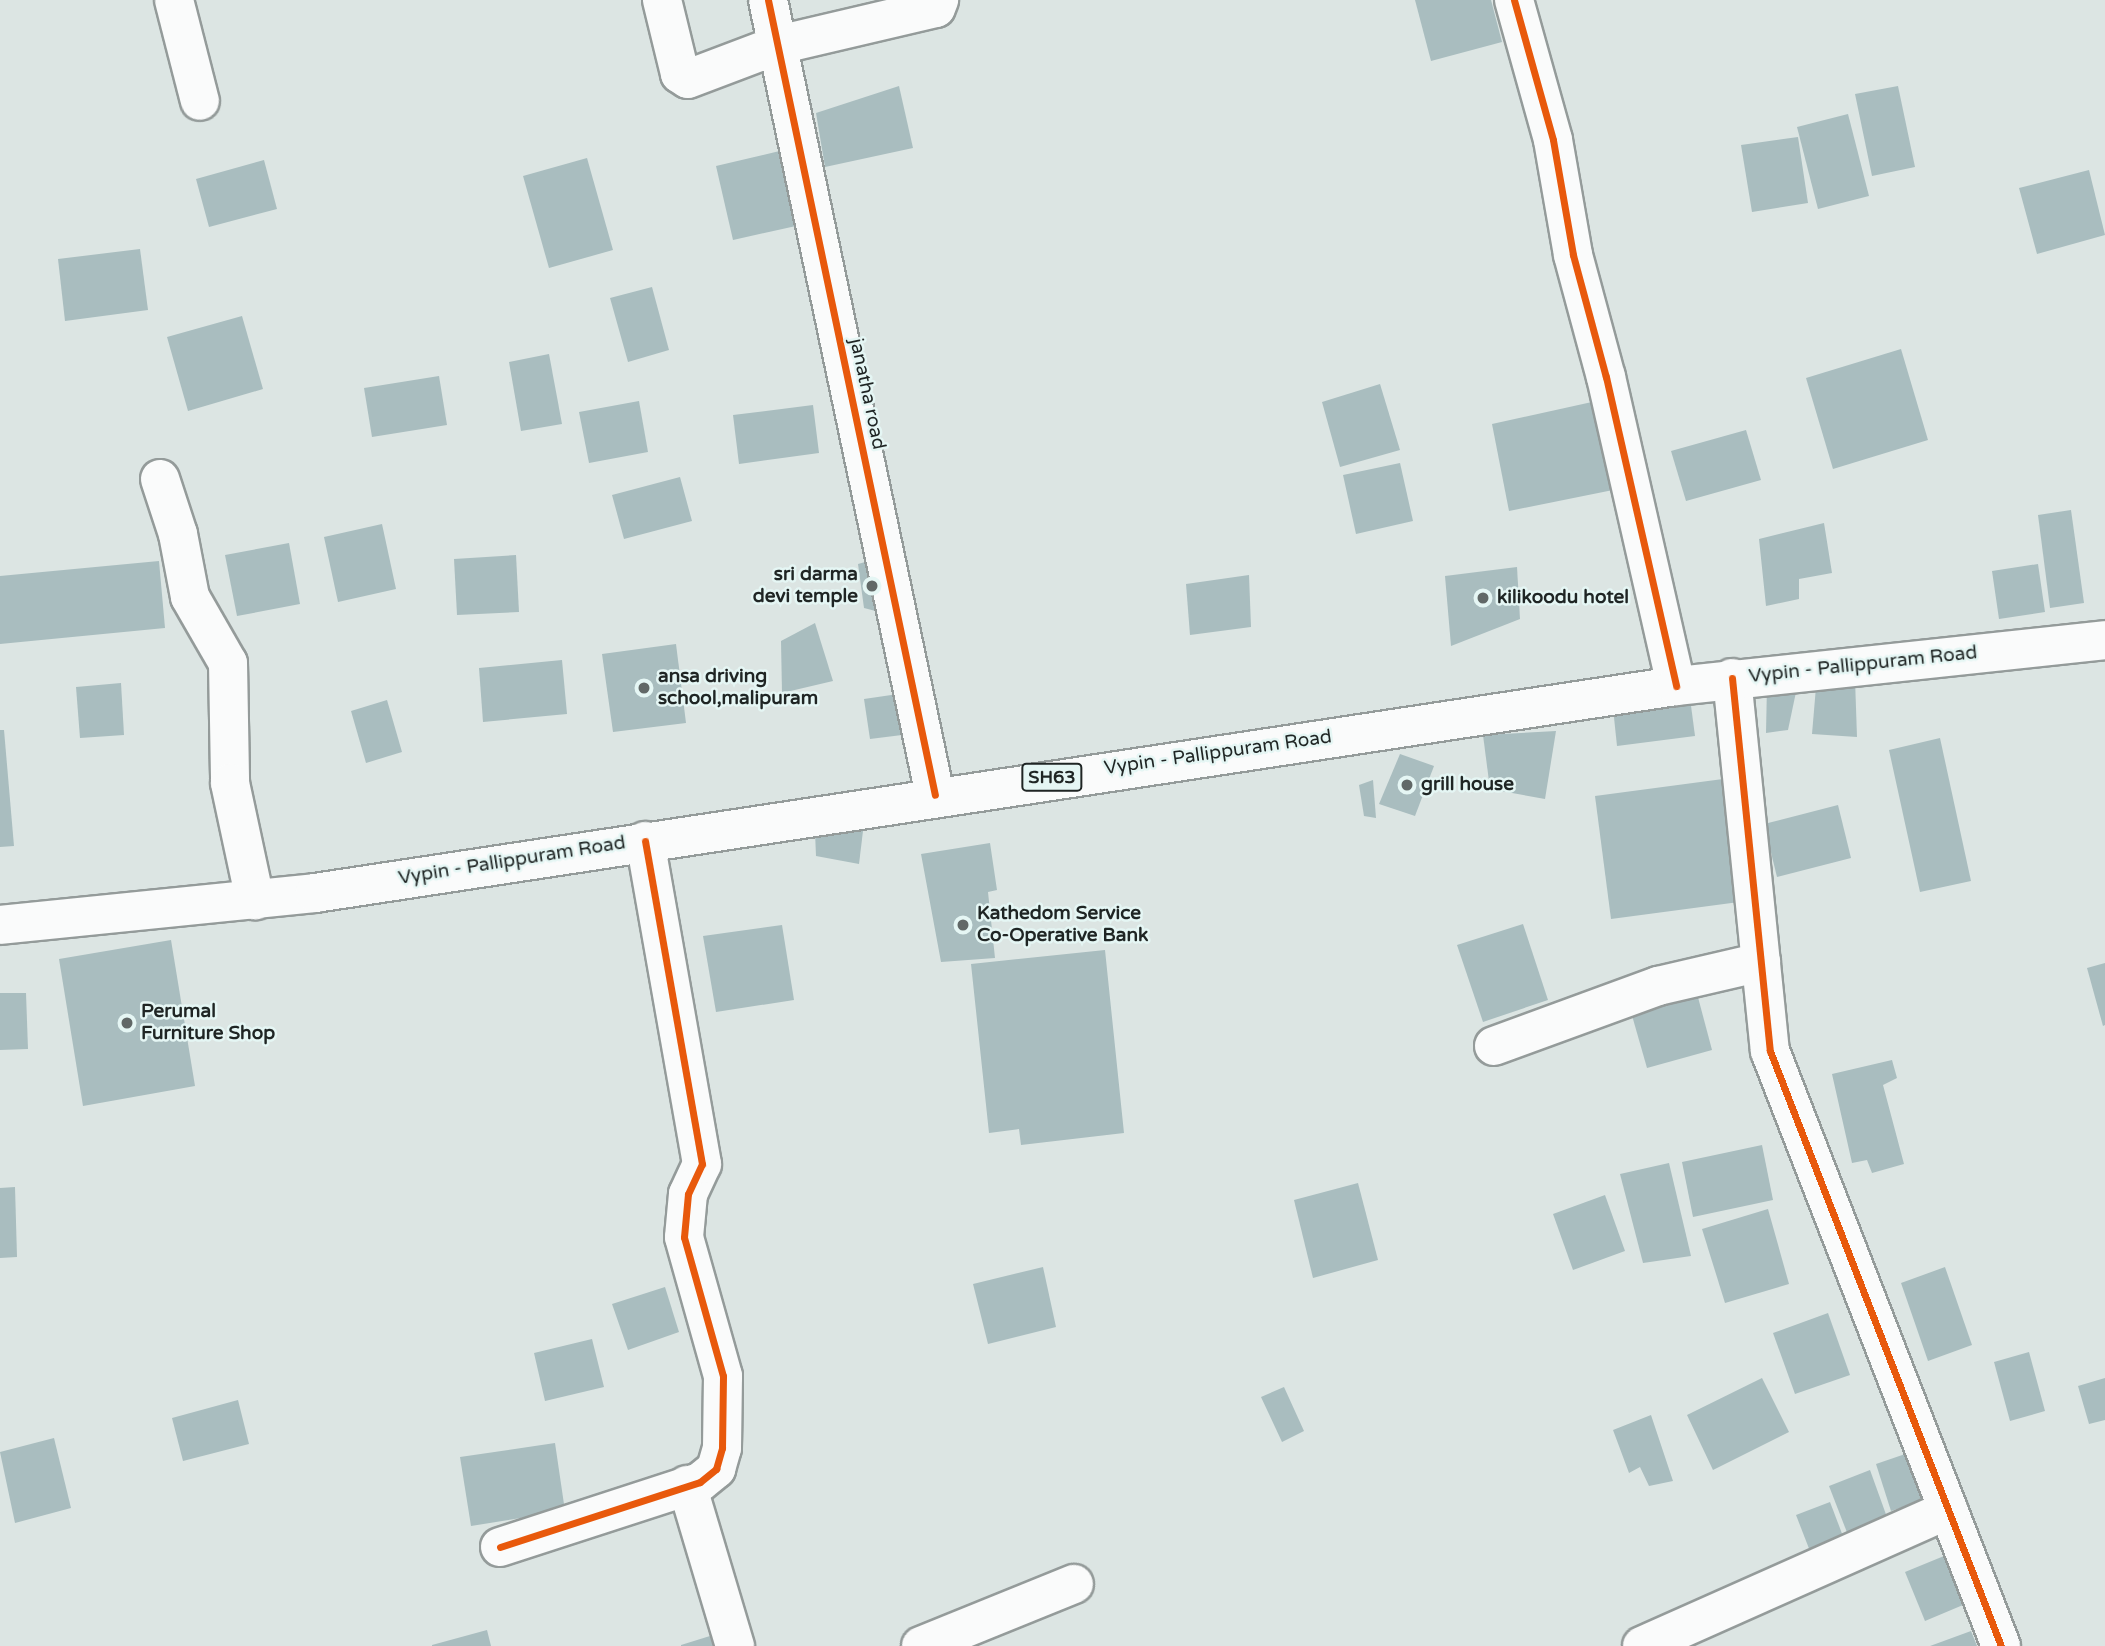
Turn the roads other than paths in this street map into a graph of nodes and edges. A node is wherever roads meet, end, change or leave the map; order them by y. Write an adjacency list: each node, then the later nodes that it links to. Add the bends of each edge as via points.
1 (174, 0): 7 (street)
2 (662, 0): 6 (street, via 680,74 688,79)
3 (768, 0): 6 (street, janatha road)
4 (939, 0): 6 (street, via 936,8)
5 (1514, 0): 11 (street, via 1553,140 1573,255 1606,377)
6 (778, 45): 12 (street, janatha road)
7 (200, 101)
8 (160, 479): 14 (street, via 178,534 190,597 228,663 230,783)
9 (2105, 640): 10 (street, Vypin - Pallippuram Road / SH63)
10 (1732, 678): 11 (street, Vypin - Pallippuram Road / SH63); 16 (street)
11 (1676, 686): 12 (street, Vypin - Pallippuram Road / SH63)
12 (934, 795): 13 (street, Vypin - Pallippuram Road / SH63)
13 (645, 841): 14 (street, Vypin - Pallippuram Road / SH63); 18 (street, via 702,1164 686,1202 684,1237 702,1286 726,1409 716,1469)
14 (255, 900): 15 (street, Vypin - Pallippuram Road / SH63)
15 (0, 925)
16 (1760, 962): 17 (street, via 1658,986); 19 (street, via 1770,1051)
17 (1494, 1046)
18 (687, 1485): 20 (street); 22 (street)
19 (1948, 1510): 24 (street); 25 (street)
20 (500, 1547)
21 (1074, 1584): 23 (street)
22 (735, 1646)
23 (921, 1646)
24 (1642, 1646)
25 (2001, 1646)

